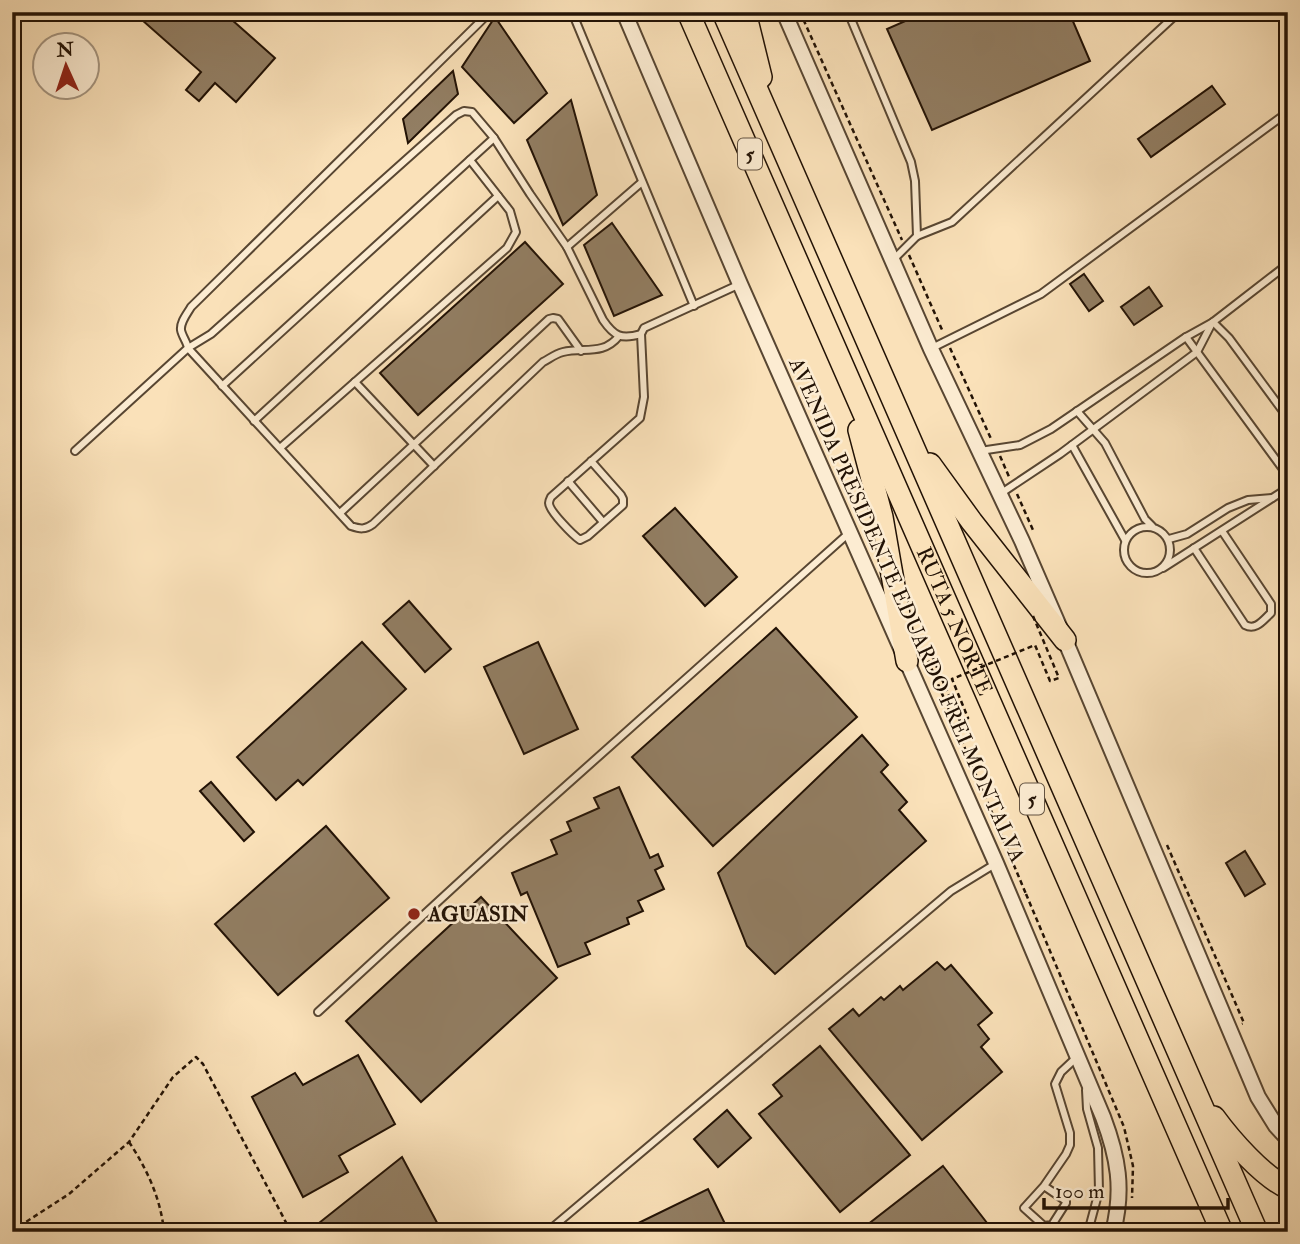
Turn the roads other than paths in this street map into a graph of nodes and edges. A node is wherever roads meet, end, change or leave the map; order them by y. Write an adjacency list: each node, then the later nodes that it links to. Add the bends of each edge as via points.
1 (490, 12): 28 (lane, via 191,307 181,331)
2 (572, 12): 16 (lane)
3 (624, 12): 22 (street, AVENIDA PRESIDENTE EDUARDO FREI MONTALVA)
4 (671, 12): 11 (highway)
5 (688, 12): 11 (highway, RUTA 5 NORTE / 5)
6 (723, 12): 13 (highway, RUTA 5 NORTE / 5)
7 (745, 12): 13 (highway)
8 (784, 12): 20 (street)
9 (848, 12): 18 (lane, via 911,162)
10 (1179, 12): 18 (lane, via 952,222)
11 (717, 78): 32 (highway, RUTA 5 NORTE / 5)
12 (1288, 112): 29 (lane, via 1041,294)
13 (769, 116): 38 (highway, RUTA 5 NORTE / 5)
14 (494, 138): 15 (lane); 19 (lane); 28 (lane, via 472,112 456,116 211,334)
15 (470, 160): 17 (lane); 34 (lane)
16 (642, 182): 19 (lane); 23 (lane)
17 (498, 196): 33 (lane, via 510,211 516,232 507,248); 37 (lane)
18 (917, 236): 20 (lane)
19 (567, 247): 26 (lane, via 603,320)
20 (892, 261): 29 (street)
21 (1288, 264): 24 (lane)
22 (740, 284): 23 (lane); 56 (street, AVENIDA PRESIDENTE EDUARDO FREI MONTALVA)
23 (694, 306): 25 (lane)
24 (1213, 321): 27 (lane); 31 (lane); 36 (lane)
25 (640, 334): 26 (lane); 45 (lane, via 644,397 640,418)
26 (619, 336): 30 (lane, via 606,348)
27 (1186, 337): 31 (lane); 35 (lane)
28 (188, 348): 34 (lane); 43 (lane)
29 (931, 349): 44 (street)
30 (581, 351): 40 (lane, via 558,319 549,319); 46 (lane, via 558,353 543,362)
31 (1197, 352): 39 (lane); 47 (lane)
32 (843, 367): 62 (highway); 74 (highway, RUTA 5 NORTE / 5)
33 (355, 382): 40 (lane); 42 (lane)
34 (222, 386): 37 (lane)
35 (1077, 411): 39 (lane); 44 (lane, via 1020,445)
36 (1288, 418)
37 (254, 421): 42 (lane)
38 (904, 427): 61 (highway); 67 (highway, RUTA 5 NORTE / 5)
39 (1094, 430): 41 (lane); 54 (lane)
40 (414, 444): 46 (lane); 52 (lane)
41 (1072, 445): 50 (lane); 58 (lane)
42 (280, 448): 52 (lane)
43 (75, 451)
44 (980, 452): 50 (street)
45 (591, 461): 48 (lane); 53 (lane, via 624,499)
46 (434, 466): 52 (lane, via 368,528 351,526)
47 (1288, 476)
48 (568, 481): 53 (lane); 53 (lane, via 551,497 549,507 580,540)
49 (1288, 488): 51 (lane)
50 (1000, 494): 61 (street)
51 (1274, 498): 55 (lane); 57 (lane, via 1248,500)
52 (340, 513)
53 (603, 522)
54 (1152, 527): 57 (lane); 58 (lane, via 1141,527)
55 (1222, 531): 59 (lane); 59 (lane, via 1271,604 1271,612 1256,627 1245,625)
56 (850, 533): 62 (street, AVENIDA PRESIDENTE EDUARDO FREI MONTALVA); 64 (lane)
57 (1169, 539): 60 (lane, via 1169,560)
58 (1125, 540): 60 (lane, via 1123,551 1133,569 1142,574)
59 (1194, 548): 60 (lane)
60 (1163, 568)
61 (1065, 640): 68 (street, via 1258,1097)
62 (916, 657): 63 (street, AVENIDA PRESIDENTE EDUARDO FREI MONTALVA)
63 (996, 863): 65 (street, AVENIDA PRESIDENTE EDUARDO FREI MONTALVA); 71 (lane, via 951,891)
64 (318, 1012)
65 (1077, 1057): 66 (street, AVENIDA PRESIDENTE EDUARDO FREI MONTALVA); 69 (lane, via 1055,1084 1070,1145)
66 (1085, 1075): 72 (lane, via 1087,1109 1098,1148 1099,1191); 73 (street, AVENIDA PRESIDENTE EDUARDO FREI MONTALVA, via 1116,1157 1119,1198)
67 (1197, 1095): 70 (highway, via 1250,1158); 75 (highway, RUTA 5 NORTE / 5)
68 (1288, 1139)
69 (1044, 1186): 69 (lane, via 1066,1200 1048,1226 1024,1208)
70 (1288, 1188)
71 (548, 1232)
72 (1088, 1232)
73 (1113, 1232)
74 (1222, 1232)
75 (1257, 1232)

